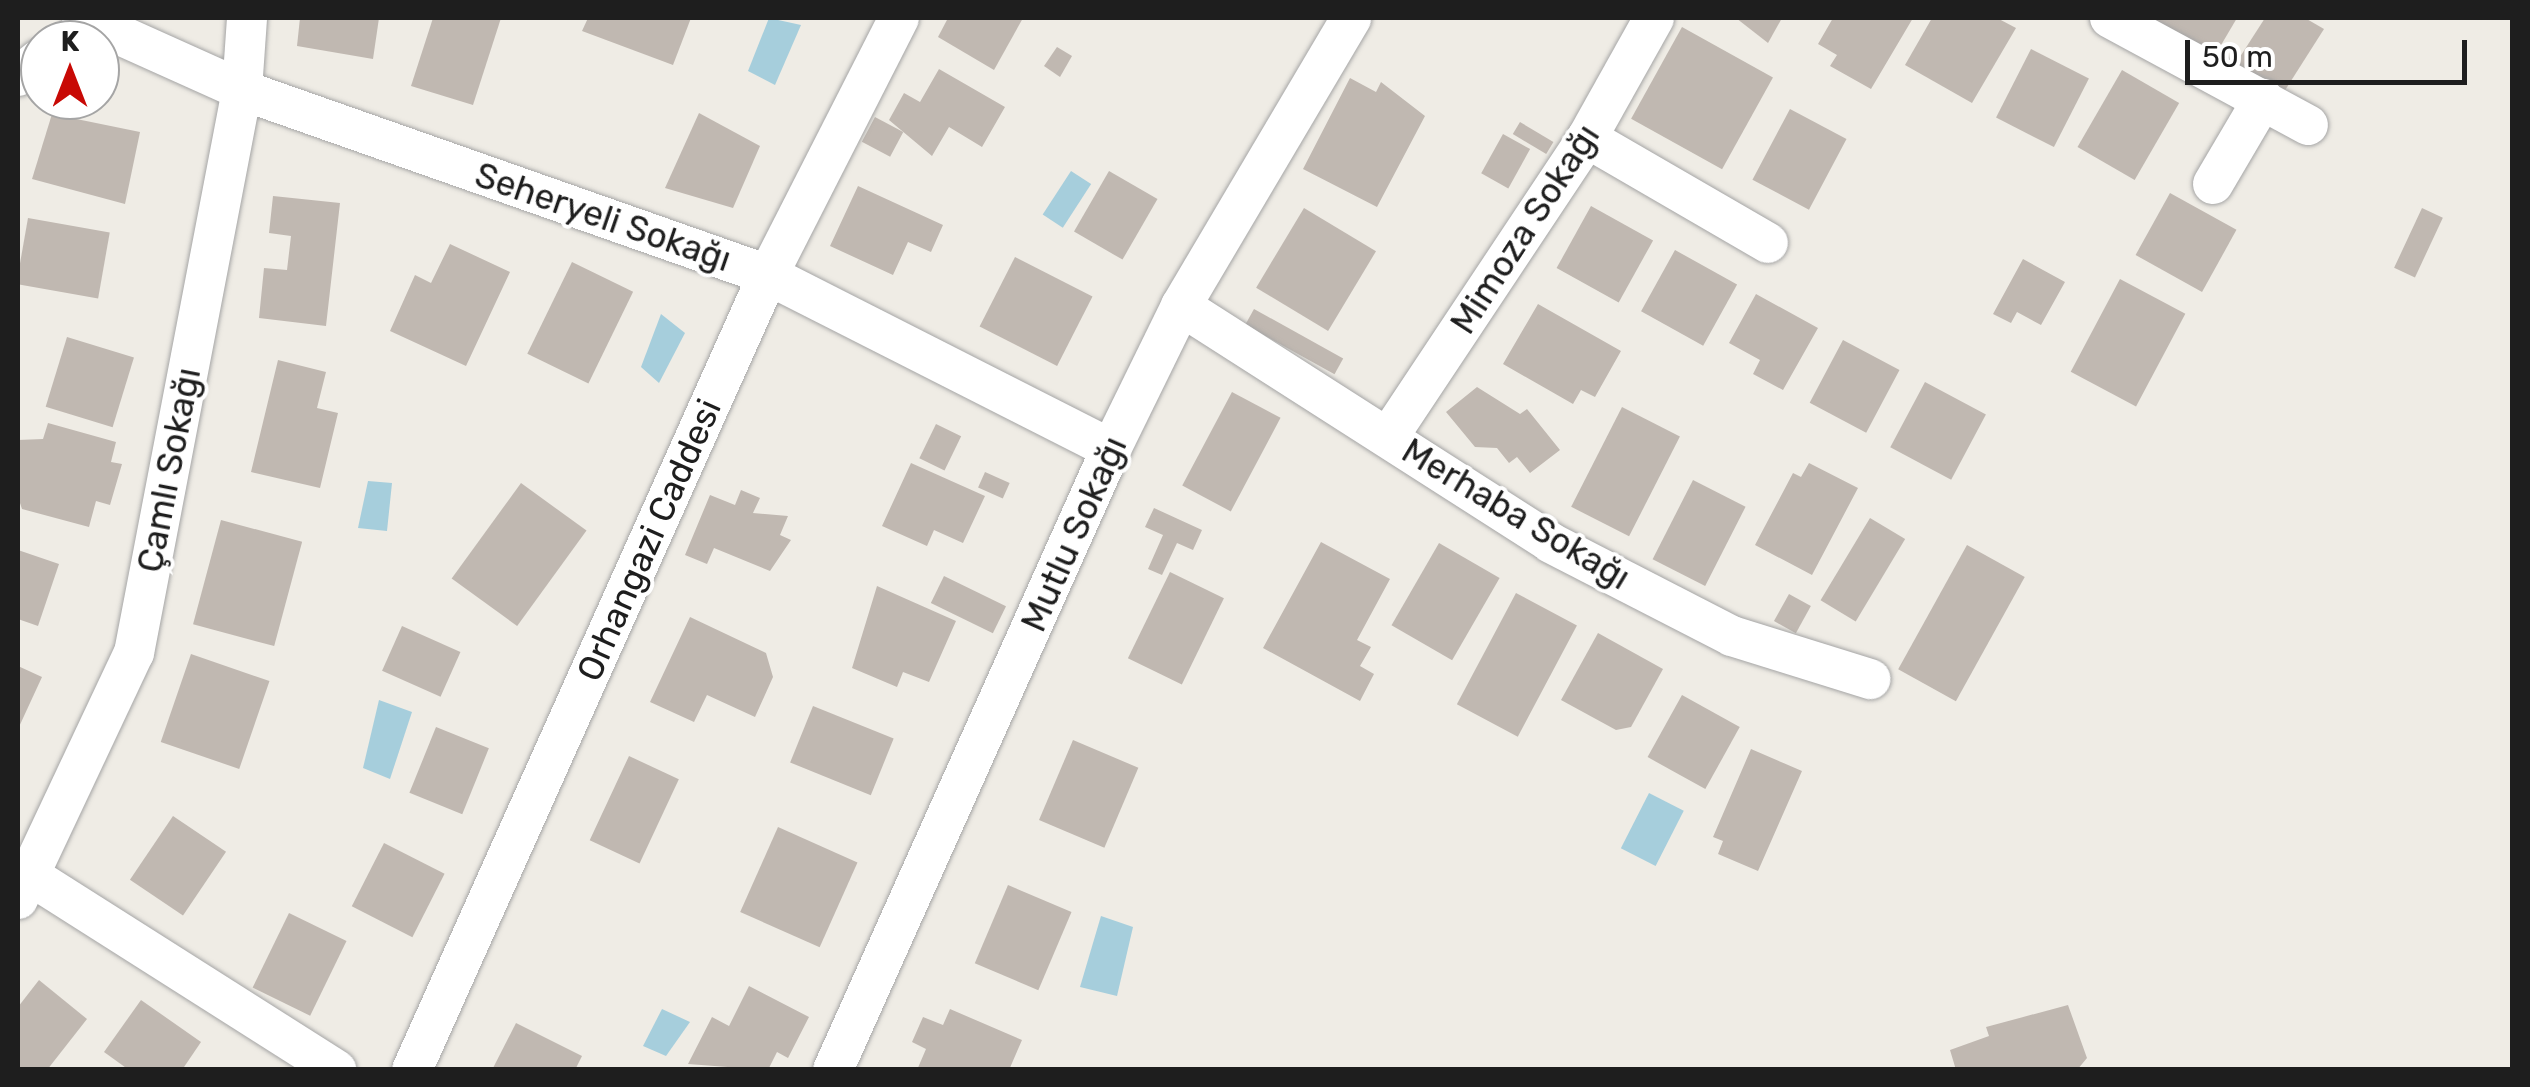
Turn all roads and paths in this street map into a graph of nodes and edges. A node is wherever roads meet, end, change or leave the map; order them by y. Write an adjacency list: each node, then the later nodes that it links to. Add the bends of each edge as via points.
1 (247, 18): 7 (street, Çamlı Sokağı)
2 (899, 18): 13 (street, Orhangazi Caddesi)
3 (1351, 18): 14 (street, Mutlu Sokağı)
4 (1654, 18): 10 (street, Mimoza Sokağı)
5 (2110, 18): 8 (street)
6 (120, 44): 7 (street, Seheryeli Sokağı)
7 (242, 90): 13 (street, Seheryeli Sokağı); 18 (street, Çamlı Sokağı, via 134,653)
8 (2263, 99): 9 (street); 11 (street)
9 (2308, 126)
10 (1587, 138): 12 (street); 15 (street, Mimoza Sokağı)
11 (2213, 184)
12 (1768, 243)
13 (768, 275): 16 (street, Seheryeli Sokağı); 20 (street, Orhangazi Caddesi)
14 (1182, 306): 15 (street, Merhaba Sokağı); 16 (street, Mutlu Sokağı)
15 (1389, 436): 17 (street, Merhaba Sokağı, via 1551,544 1716,628)
16 (1111, 449): 21 (street, Mutlu Sokağı)
17 (1870, 679)
18 (26, 888): 19 (street)
19 (336, 1070)
20 (412, 1070)
21 (833, 1070)

